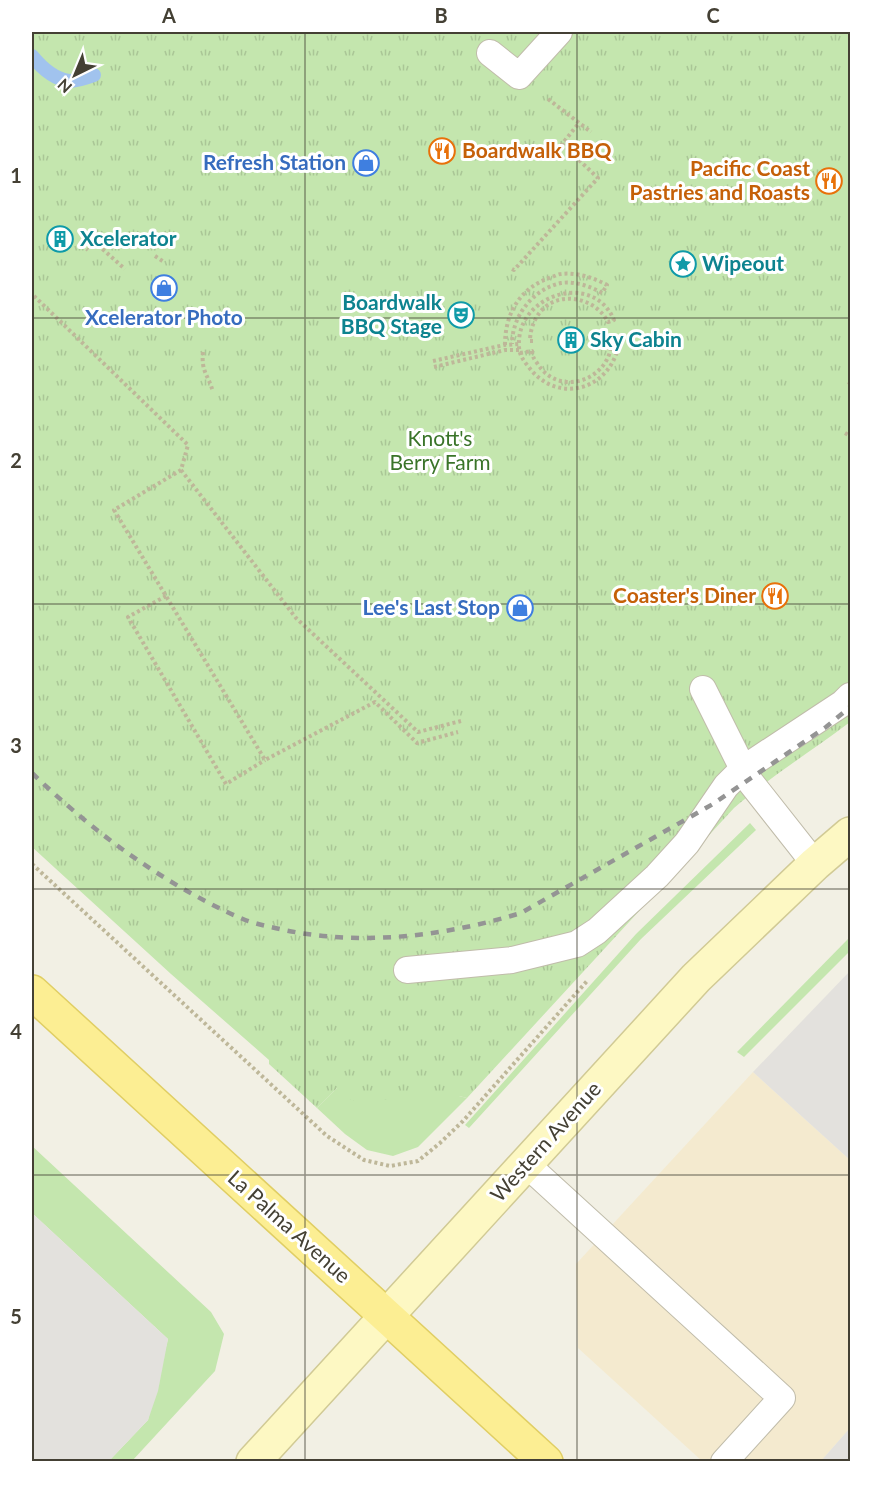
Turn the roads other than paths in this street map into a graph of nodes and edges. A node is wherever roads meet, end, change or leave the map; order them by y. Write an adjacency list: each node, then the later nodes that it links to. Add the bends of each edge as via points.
1 (559, 32): 2 (lane, via 519,76)
2 (490, 53)
3 (703, 689): 5 (lane)
4 (850, 696): 5 (lane)
5 (743, 769): 7 (lane); 8 (lane, via 657,876 597,931 577,944 512,960)
6 (850, 834): 7 (main road, Western Avenue)
7 (815, 864): 10 (main road, Western Avenue, via 696,978)
8 (406, 970)
9 (32, 992): 11 (main road, La Palma Avenue)
10 (526, 1164): 11 (main road, Western Avenue); 14 (lane, via 782,1398)
11 (387, 1317): 12 (main road, Western Avenue); 13 (main road, La Palma Avenue)
12 (253, 1461)
13 (546, 1461)
14 (724, 1461)

